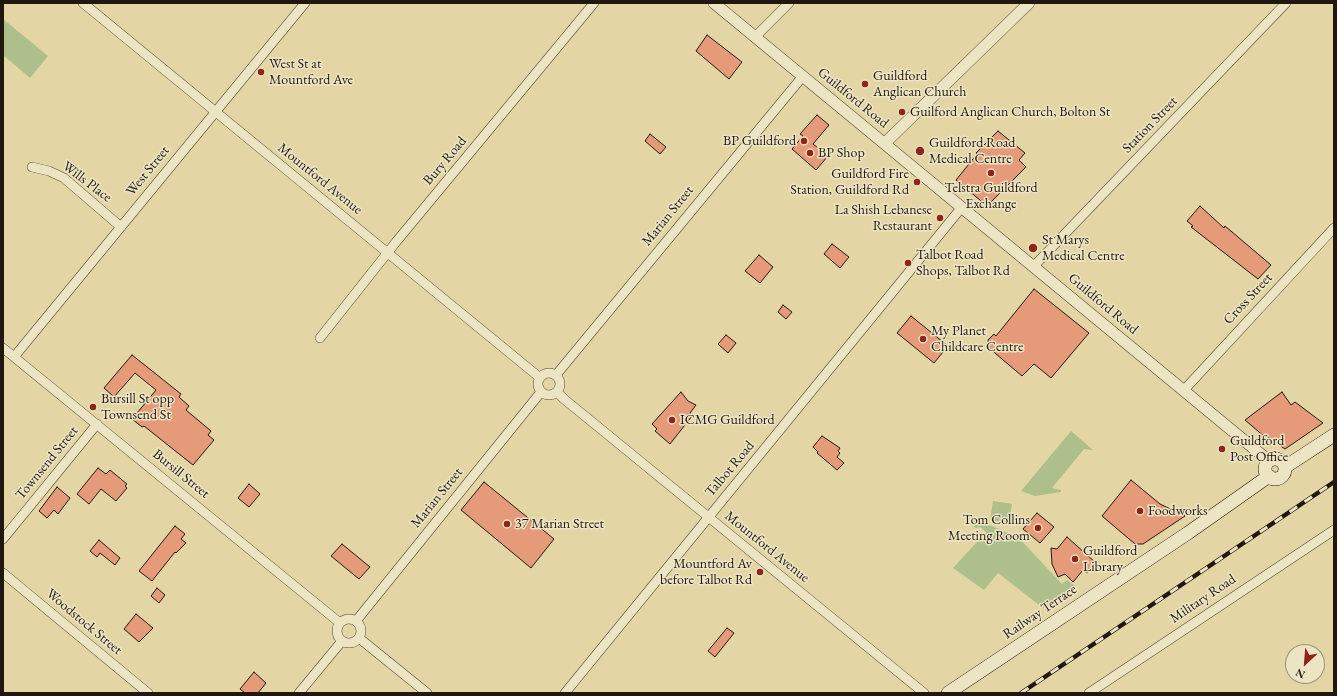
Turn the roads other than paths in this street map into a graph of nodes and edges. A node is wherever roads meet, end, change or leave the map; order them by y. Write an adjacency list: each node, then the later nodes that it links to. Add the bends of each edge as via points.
1 (84, 3): 10 (street, Mountford Avenue)
2 (305, 3): 10 (street, West Street)
3 (594, 3): 16 (street, Bury Road)
4 (714, 3): 8 (street, Guildford Road)
5 (789, 3): 8 (street)
6 (1029, 3): 11 (street)
7 (1286, 3): 17 (street, Station Street)
8 (756, 36): 9 (street, Guildford Road)
9 (802, 76): 11 (street, Guildford Road); 21 (street, Marian Street)
10 (214, 112): 14 (street, West Street); 16 (street, Mountford Avenue)
11 (885, 143): 13 (street, Guildford Road)
12 (32, 167): 14 (street, Wills Place, via 50,171 64,178)
13 (962, 207): 17 (street, Guildford Road); 31 (street, Talbot Road)
14 (121, 226): 20 (street, West Street)
15 (1334, 228): 23 (street, Cross Street)
16 (388, 252): 18 (street, Bury Road); 22 (street, Mountford Avenue)
17 (1034, 266): 23 (street, Guildford Road)
18 (320, 338)
19 (3, 348): 20 (street, Bursill Street)
20 (14, 356): 26 (street, Bursill Street)
21 (556, 375): 22 (street, via 549,372); 25 (street, via 560,385)
22 (539, 377): 24 (street, via 537,383)
23 (1184, 390): 28 (street, Guildford Road)
24 (541, 392): 25 (street, via 547,395); 35 (street, Marian Street)
25 (557, 392): 31 (street, Mountford Avenue)
26 (97, 424): 33 (street, Townsend Street); 36 (street, Bursill Street)
27 (1334, 435): 29 (main road)
28 (1269, 461): 29 (main road, via 1280,460); 30 (main road, via 1265,470)
29 (1285, 467): 30 (main road, via 1280,478 1274,479)
30 (1269, 476): 44 (main road, Railway Terrace)
31 (708, 517): 42 (street, Talbot Road); 43 (street, Mountford Avenue)
32 (1334, 530): 45 (street, Military Road)
33 (3, 539)
34 (3, 573): 39 (street, Woodstock Street)
35 (356, 621): 36 (street, via 346,619); 37 (street, via 361,627)
36 (340, 623): 38 (street, via 337,632)
37 (359, 638): 38 (street, via 349,643); 41 (street)
38 (342, 640): 40 (street)
39 (148, 693)
40 (299, 693)
41 (427, 693)
42 (565, 693)
43 (924, 693)
44 (948, 693)
45 (1089, 693)

